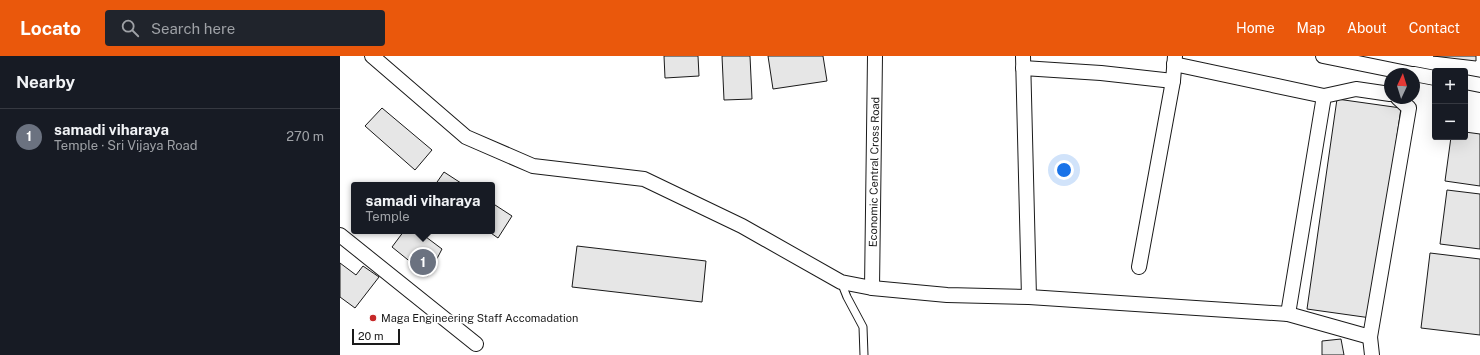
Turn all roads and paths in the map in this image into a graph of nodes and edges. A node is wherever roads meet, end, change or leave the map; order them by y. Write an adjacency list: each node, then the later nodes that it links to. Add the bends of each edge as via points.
1 (372, 56): 17 (street, via 466,137 533,166 644,179 742,226)
2 (875, 56): 18 (street, Economic Central Cross Road)
3 (1323, 56): 6 (street)
4 (1175, 60): 9 (street); 13 (street)
5 (1023, 62): 9 (street); 19 (street)
6 (1384, 68)
7 (1420, 75): 8 (street)
8 (1432, 77)
9 (1173, 81): 16 (street)
10 (1468, 83): 11 (street)
11 (1480, 85)
12 (1384, 93): 13 (street, via 1356,89)
13 (1324, 96): 20 (street)
14 (1405, 104): 21 (street, via 1409,108)
15 (340, 235): 22 (street)
16 (1140, 267)
17 (841, 282): 18 (street); 23 (lane, via 864,327)
18 (872, 288): 19 (street, via 947,295)
19 (1029, 297): 20 (street)
20 (1288, 314): 21 (street)
21 (1370, 337): 24 (street)
22 (476, 344)
23 (864, 355)
24 (1372, 355)

